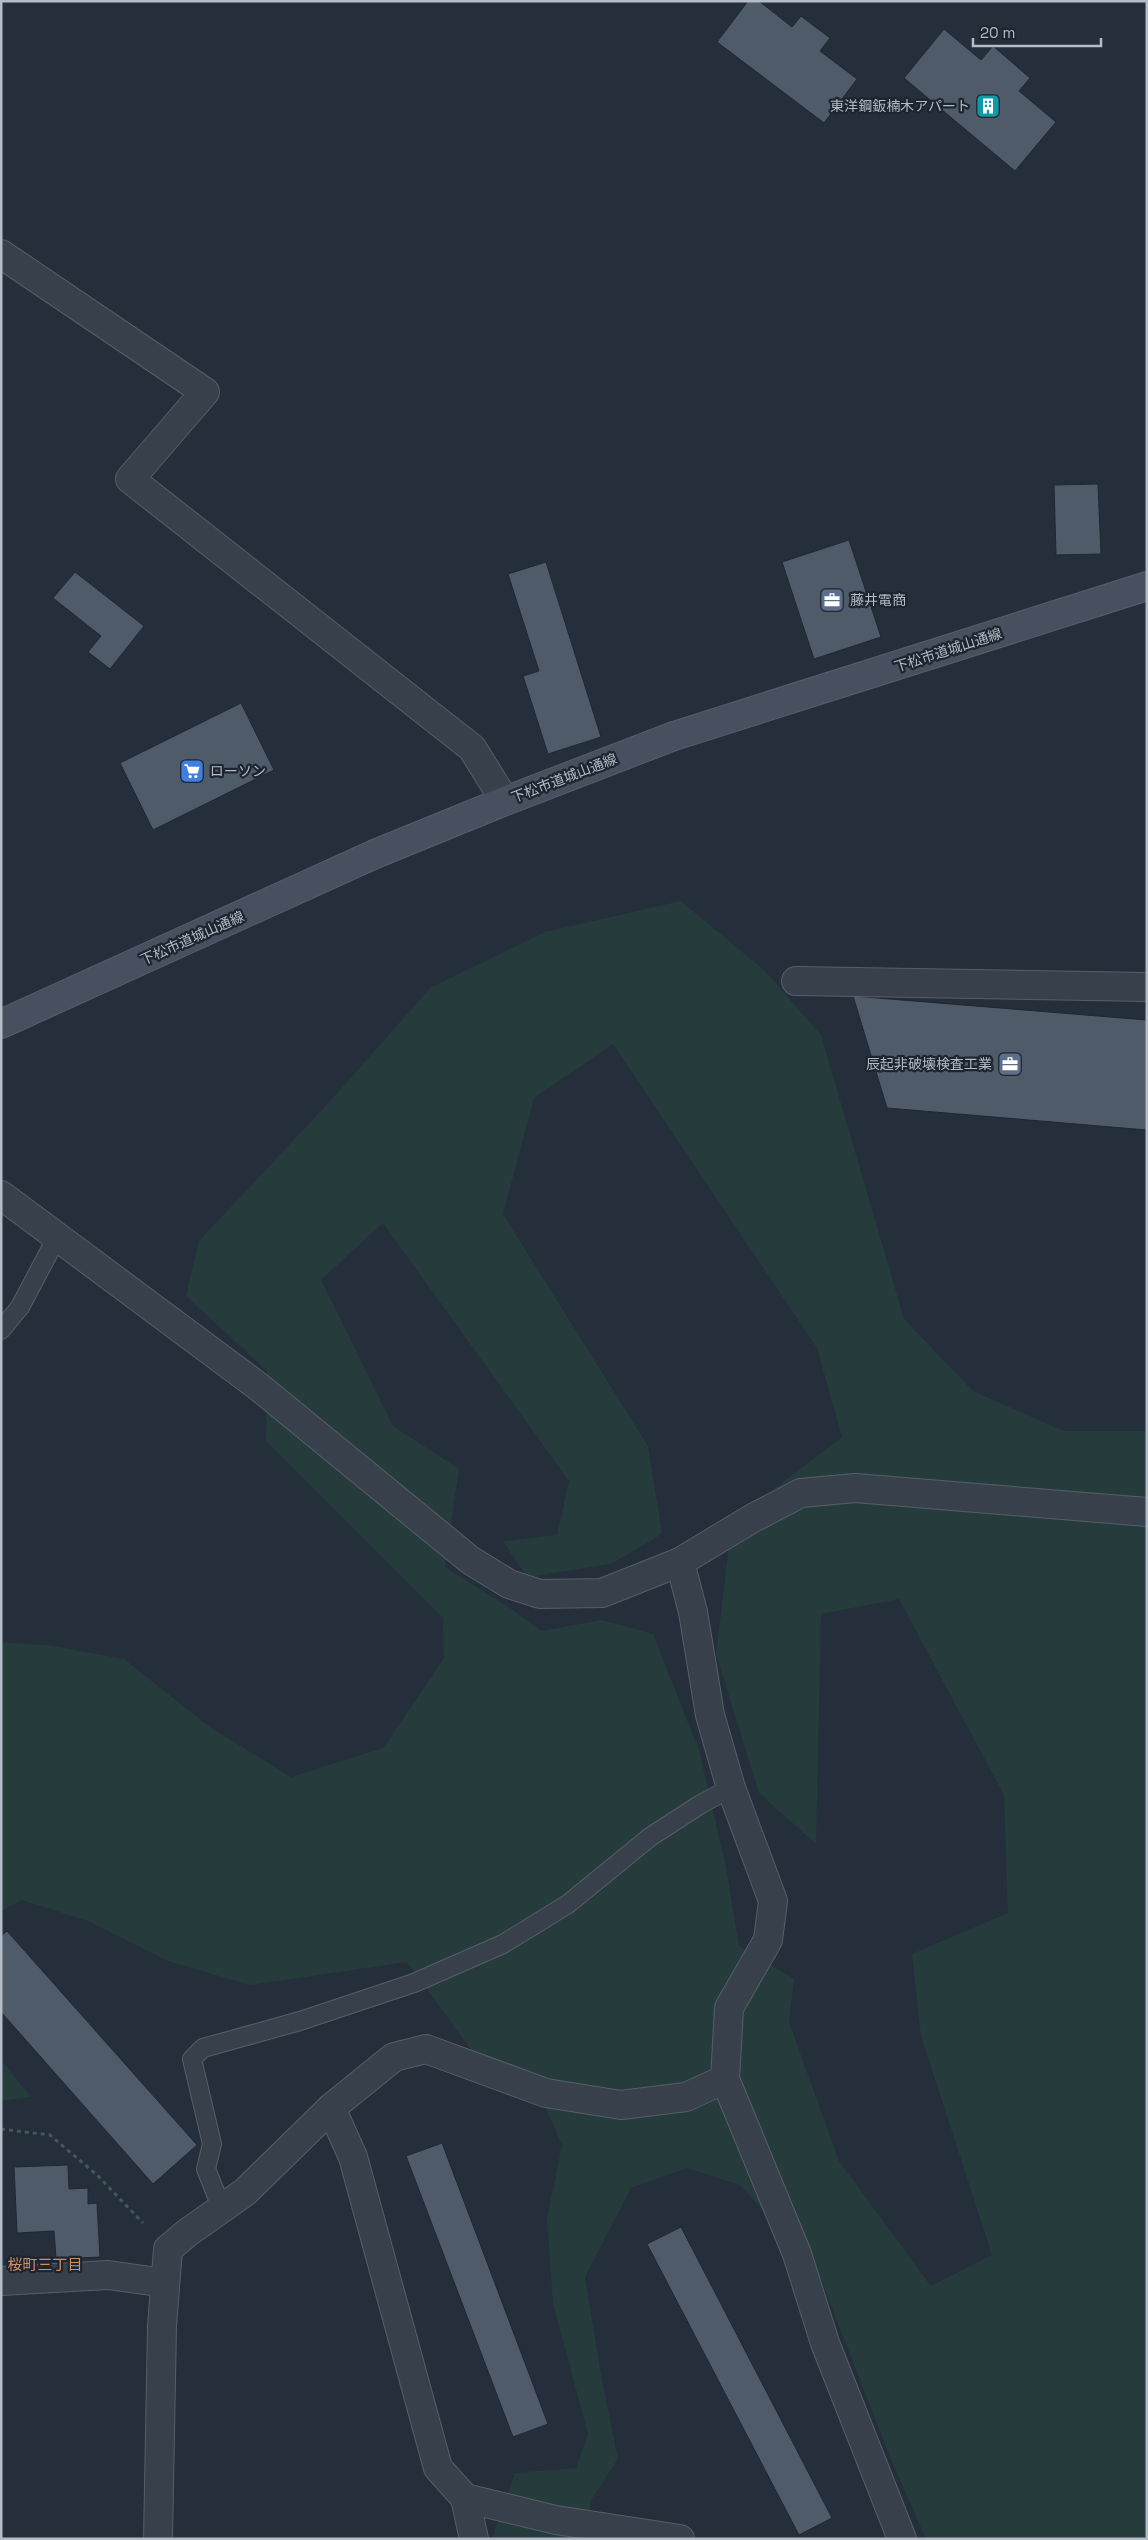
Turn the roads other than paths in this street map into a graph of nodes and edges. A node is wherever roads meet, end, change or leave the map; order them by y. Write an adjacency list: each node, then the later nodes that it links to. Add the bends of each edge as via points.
1 (1, 254): 3 (street, via 205,392 130,480 472,748)
2 (1147, 586): 3 (street, 下松市道城山通線, via 674,736)
3 (505, 801): 6 (street, 下松市道城山通線, via 375,854)
4 (796, 982): 5 (street)
5 (1147, 987)
6 (1, 1024)
7 (1, 1195): 8 (street)
8 (57, 1237): 9 (lane, via 20,1307); 11 (street, via 259,1387 470,1560 510,1584 540,1594 602,1593)
9 (1, 1330)
10 (1147, 1512): 11 (street, via 855,1488 828,1490 801,1493)
11 (680, 1562): 12 (street, via 693,1612 710,1715)
12 (732, 1788): 13 (street, via 774,1901 768,1940 729,2008); 15 (lane, via 650,1838 568,1904 503,1944 414,1983 300,2021 203,2048 192,2059 212,2144 206,2169)
13 (725, 2079): 14 (street, via 686,2097 621,2105 546,2092 426,2048 394,2057); 22 (street, via 797,2254 825,2343)
14 (331, 2108): 15 (street, via 245,2192); 18 (street, via 353,2158 438,2468)
15 (222, 2209): 17 (street, via 168,2249)
16 (1, 2281): 17 (street, via 108,2275)
17 (165, 2283): 19 (street)
18 (465, 2498): 20 (street); 21 (street, via 556,2520)
19 (158, 2539)
20 (474, 2539)
21 (680, 2539)
22 (902, 2539)

